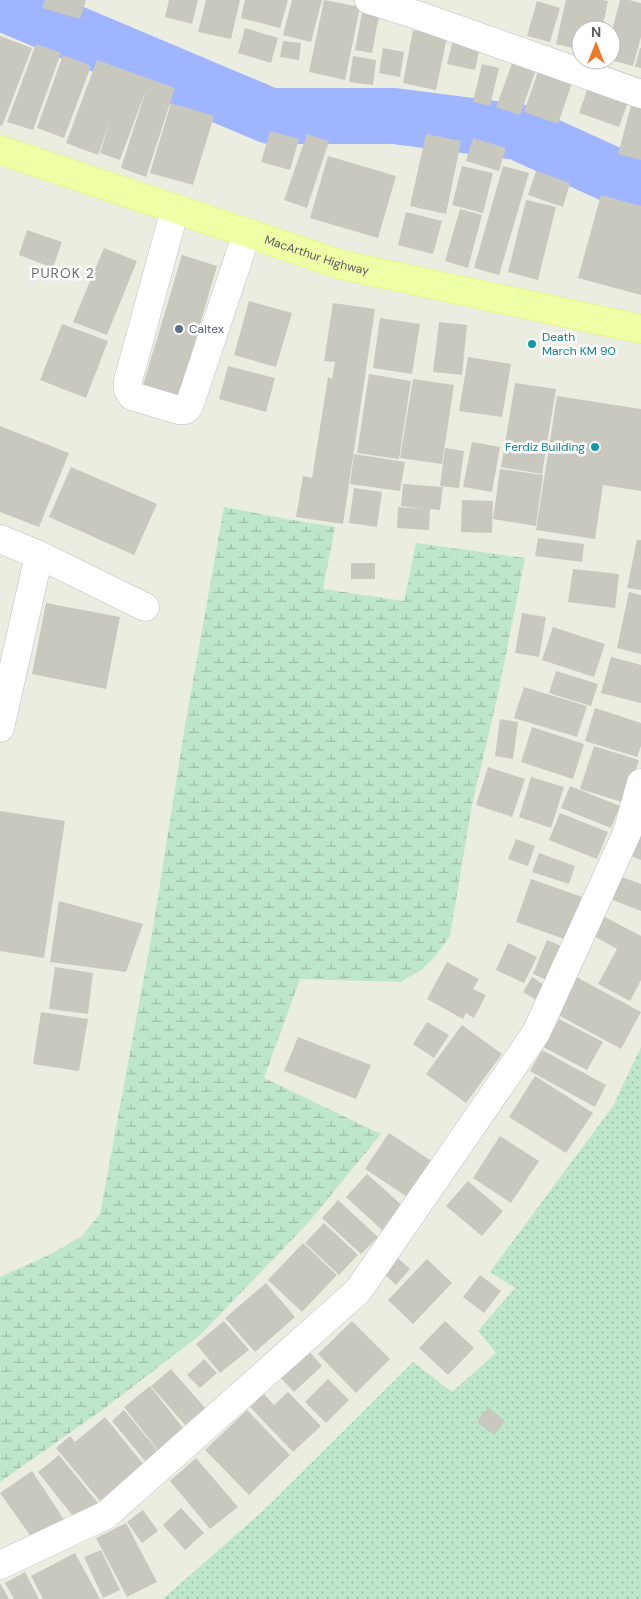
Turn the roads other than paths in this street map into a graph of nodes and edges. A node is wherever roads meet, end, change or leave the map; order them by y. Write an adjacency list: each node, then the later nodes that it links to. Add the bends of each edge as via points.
1 (369, 0): 2 (street)
2 (419, 7): 3 (street)
3 (641, 94)
4 (0, 150): 5 (main road, MacArthur Highway)
5 (175, 209): 6 (main road, MacArthur Highway); 6 (street, via 128,381 132,396 179,410 189,406)
6 (247, 233): 7 (main road, MacArthur Highway, via 342,265)
7 (641, 329)
8 (0, 539): 9 (street)
9 (39, 555): 10 (street); 11 (street)
10 (145, 607)
11 (0, 728)
12 (641, 783): 13 (street, via 627,833 536,1033 358,1291 106,1515)
13 (0, 1565)

